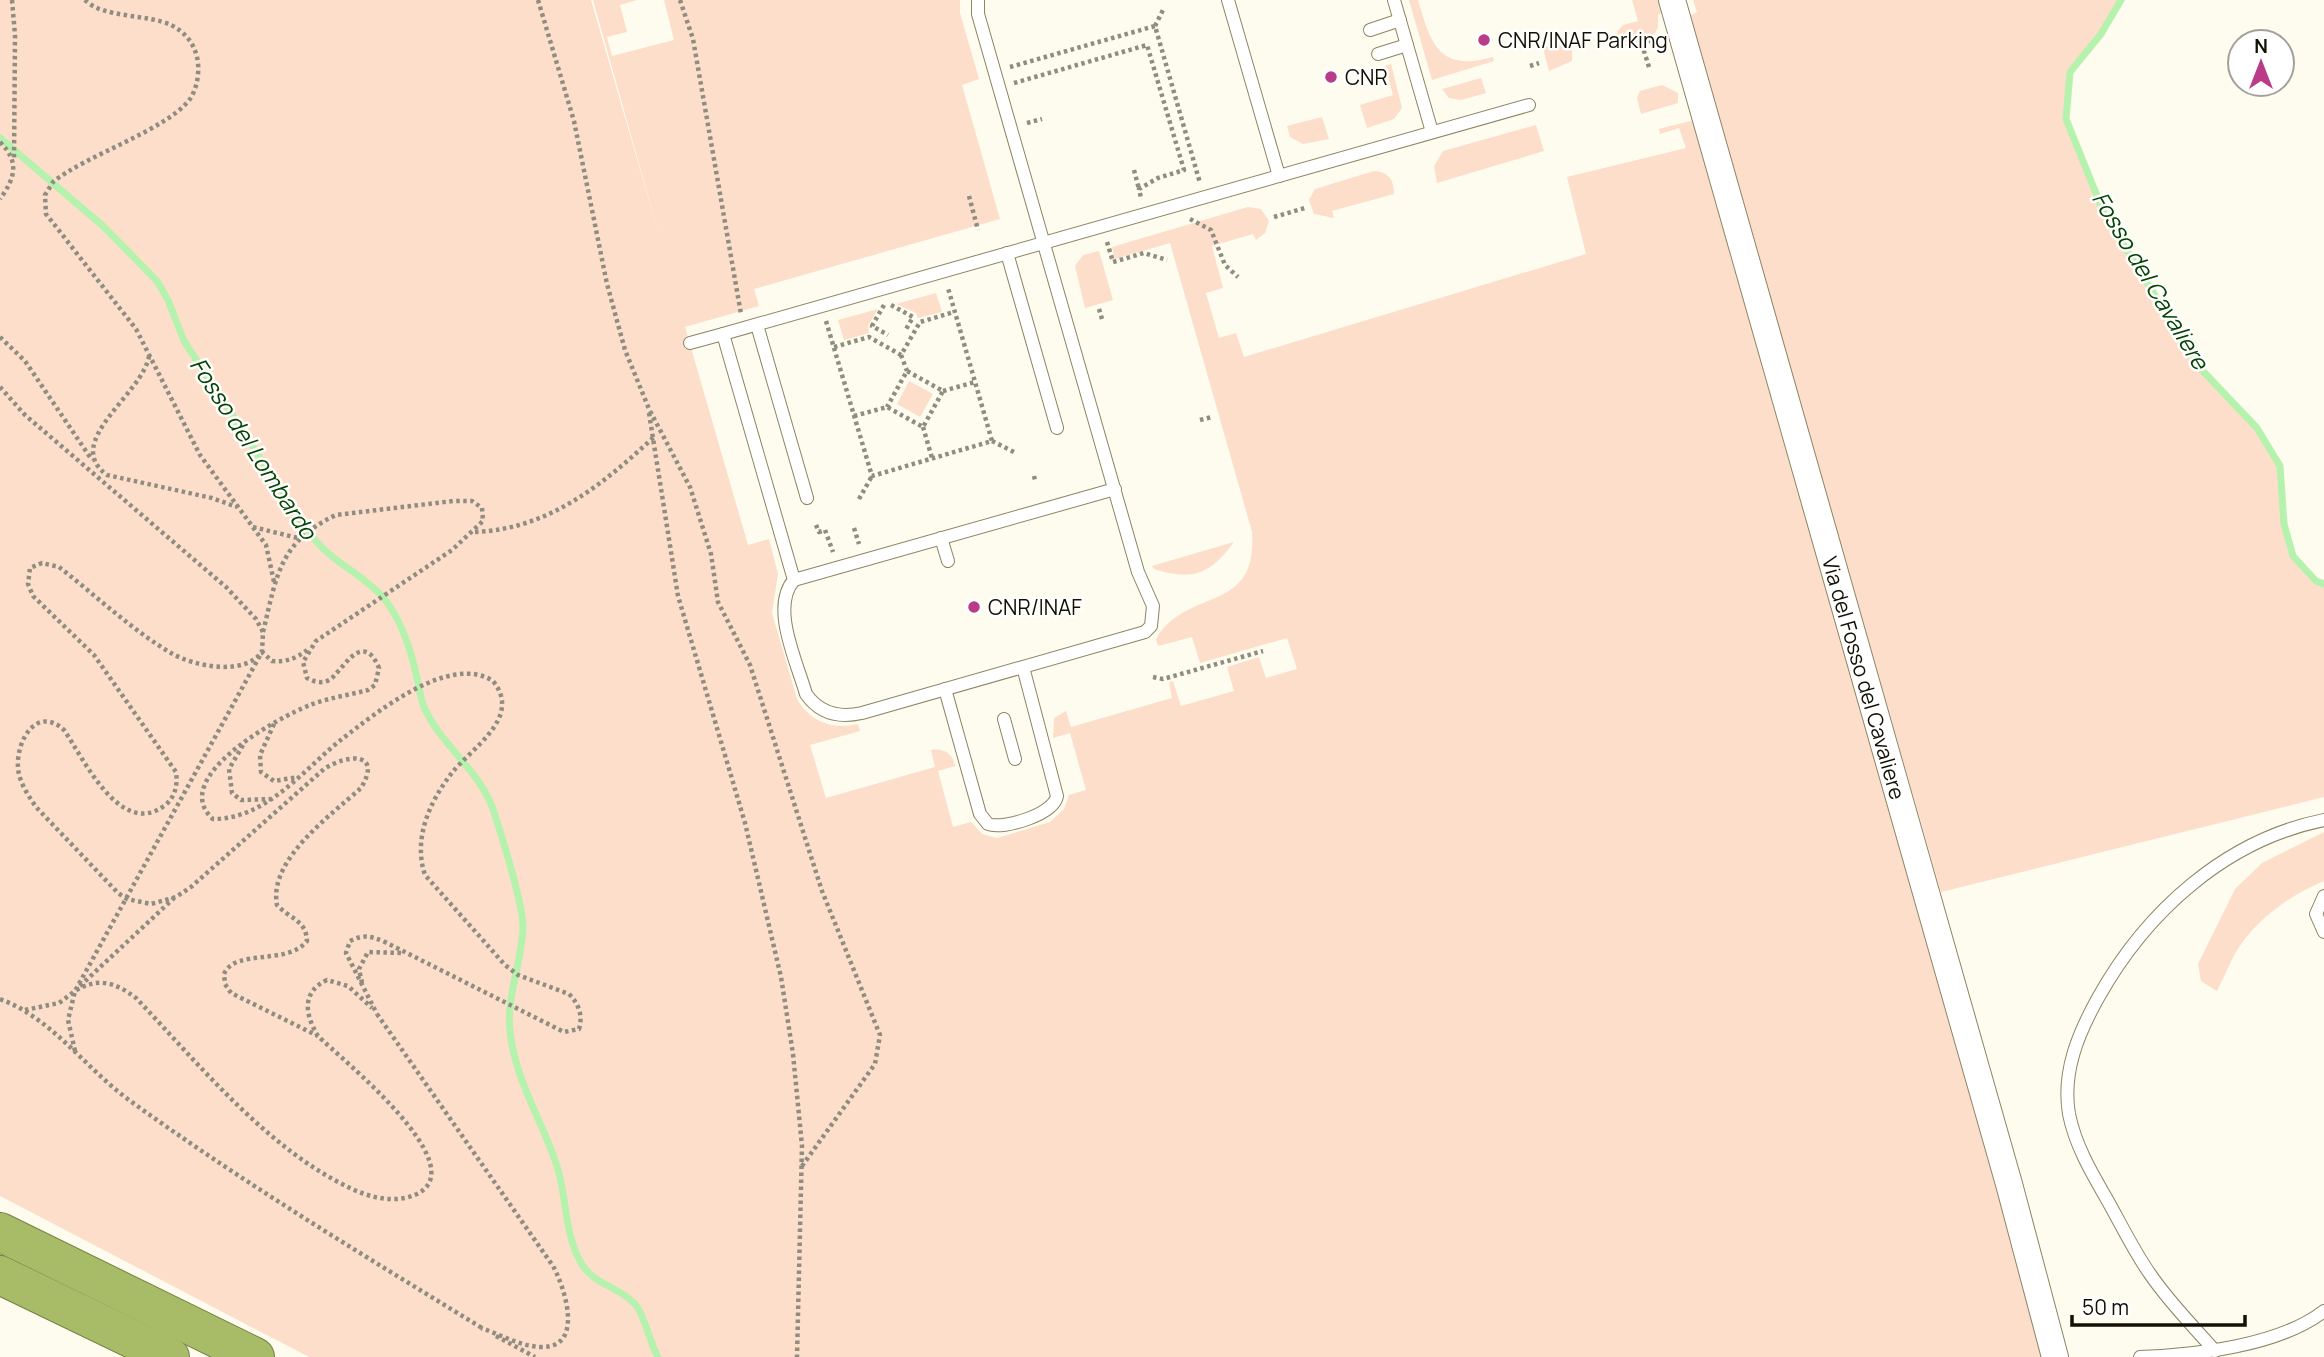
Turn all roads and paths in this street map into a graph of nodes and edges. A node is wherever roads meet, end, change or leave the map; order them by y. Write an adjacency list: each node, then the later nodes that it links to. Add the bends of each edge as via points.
1 (12, 0): 28 (path)
2 (85, 0): 60 (path, via 101,9 177,28 192,43 197,58 199,74 189,101 61,175 49,188 43,205 52,226 121,307)
3 (538, 0): 66 (path, via 574,121 614,313)
4 (680, 0): 52 (path, via 693,39)
5 (978, 0): 41 (lane, via 978,14)
6 (1228, 0): 30 (lane)
7 (1394, 0): 10 (lane)
8 (1672, 0): 129 (street, Via del Fosso del Cavaliere)
9 (1164, 8): 11 (path)
10 (1400, 20): 12 (lane); 13 (lane)
11 (1155, 26): 18 (path); 31 (path)
12 (1370, 30)
13 (1407, 45): 15 (lane); 26 (lane)
14 (1643, 48): 19 (path)
15 (1378, 54)
16 (1539, 63): 17 (path)
17 (1530, 66)
18 (1007, 68)
19 (1649, 68)
20 (1012, 83): 32 (path, via 1147,45 1185,170)
21 (1529, 105): 26 (lane)
22 (1036, 112): 24 (path)
23 (1042, 118): 24 (path)
24 (1034, 121): 25 (path)
25 (1023, 124)
26 (1432, 132): 30 (lane)
27 (0, 142): 28 (path)
28 (13, 160): 34 (path, via 14,176)
29 (1134, 170): 32 (path)
30 (1279, 176): 41 (lane)
31 (1200, 184)
32 (1139, 189): 35 (path)
33 (969, 196): 39 (path)
34 (0, 199)
35 (1143, 205)
36 (1305, 208): 37 (path)
37 (1274, 217)
38 (1188, 218): 44 (path, via 1211,230 1225,265)
39 (978, 230)
40 (1107, 242): 43 (path, via 1113,262 1144,253)
41 (1044, 243): 42 (lane); 78 (lane)
42 (1007, 254): 52 (lane); 71 (lane)
43 (1167, 260)
44 (1238, 277)
45 (947, 286): 49 (path)
46 (895, 307): 53 (path, via 913,317)
47 (1099, 309): 50 (path)
48 (880, 310): 55 (path, via 872,326)
49 (955, 312): 59 (path, via 920,322); 62 (path)
50 (1102, 319)
51 (826, 320): 58 (path)
52 (751, 326): 54 (lane); 79 (lane)
53 (905, 331)
54 (723, 334): 57 (lane); 89 (lane)
55 (888, 335)
56 (0, 337): 76 (path, via 25,361)
57 (690, 343)
58 (834, 348): 59 (path, via 869,337); 67 (path)
59 (901, 355): 61 (path)
60 (149, 356): 76 (path, via 141,379 96,433 92,445); 81 (path, via 200,455)
61 (906, 371): 64 (path); 65 (path)
62 (975, 382): 64 (path); 73 (path)
63 (0, 387): 91 (path, via 25,415 226,587)
64 (943, 391): 70 (path)
65 (887, 407): 67 (path); 70 (path)
66 (649, 409): 72 (path); 117 (path, via 690,487 711,554 718,602 750,665 822,891 880,1035 875,1065)
67 (854, 416): 77 (path)
68 (1212, 417): 69 (path)
69 (1200, 420)
70 (923, 427): 75 (path)
71 (1057, 428)
72 (653, 437): 84 (path, via 604,483 557,512 501,531); 117 (path, via 678,596 745,823 781,977 800,1094)
73 (992, 441): 74 (path); 75 (path)
74 (1016, 453)
75 (932, 458): 77 (path)
76 (95, 464): 81 (path, via 107,475)
77 (872, 476): 80 (path)
78 (1115, 489): 86 (lane); 95 (lane, via 1138,572 1153,606 1151,626 1144,632)
79 (807, 498)
80 (859, 499)
81 (238, 507): 83 (path)
82 (816, 525): 87 (path, via 819,532 825,530)
83 (253, 527): 85 (path); 90 (path, via 266,545)
84 (474, 531): 85 (path, via 483,521 482,508 472,501 453,501 336,514); 92 (path)
85 (299, 538): 90 (path, via 284,559)
86 (941, 538): 88 (lane); 89 (lane)
87 (835, 555)
88 (948, 561)
89 (794, 580): 97 (lane, via 786,588 782,610 812,703 848,716)
90 (274, 586): 91 (path)
91 (263, 632): 94 (path)
92 (310, 647): 94 (path, via 295,659 281,662 272,662); 99 (path, via 303,668 313,681 330,680 344,661 357,653 376,662 378,680 368,690 311,705)
93 (1263, 651): 96 (path)
94 (262, 652): 106 (path); 106 (path, via 249,665 237,667 195,662 173,654 59,567 42,563 30,568 27,575 33,596 94,655 176,772 169,802 161,808 131,812 114,803 55,722 34,724 23,738 18,771 25,791)
95 (1023, 667): 97 (lane); 97 (lane, via 1057,796 1047,811 1002,825 988,824 980,814)
96 (1153, 677)
97 (945, 689)
98 (1004, 719): 101 (lane)
99 (276, 722): 100 (path); 102 (path, via 260,755 261,772 274,781)
100 (245, 741): 103 (path, via 229,769 232,793 241,800); 103 (path, via 213,769 202,796 206,813 213,819 225,819)
101 (1015, 759)
102 (302, 775): 103 (path); 109 (path, via 342,739 442,677 472,671 499,689 503,702 493,731 450,775 434,801 419,844 421,862 425,875 505,965 518,975 569,994 580,1013 579,1029 564,1032)
103 (271, 799)
104 (2324, 820): 124 (lane, via 2248,848 2205,874 2167,906 2108,981 2080,1032 2069,1069 2070,1117 2085,1161 2148,1272)
105 (2324, 896): 108 (lane, via 2316,914)
106 (125, 897): 107 (path, via 151,904); 111 (path)
107 (176, 897): 111 (path); 115 (path, via 324,769 339,759 358,757 368,771 361,788 311,832 280,872 275,888 277,905 300,921 307,941 292,953 232,964 224,974 231,993)
108 (2324, 932)
109 (409, 954): 110 (path, via 368,952 359,969); 110 (path, via 369,936 350,941 346,953)
110 (362, 988): 114 (path)
111 (75, 991): 113 (path, via 59,1003); 115 (path, via 100,981 124,989 255,1122 349,1187 375,1198 406,1199 421,1192 432,1169 423,1142); 116 (path, via 68,1020)
112 (0, 999): 113 (path)
113 (24, 1010): 116 (path)
114 (377, 1014): 115 (path, via 348,986 327,980 313,988 307,1003); 123 (path, via 553,1266 568,1302 565,1331 548,1346 525,1344)
115 (318, 1036)
116 (75, 1051): 123 (path, via 126,1098 191,1143)
117 (802, 1166): 128 (path)
118 (0, 1217): 122 (highway)
119 (0, 1232): 122 (highway)
120 (0, 1275): 125 (highway)
121 (2324, 1311): 124 (lane, via 2295,1328)
122 (190, 1325): 126 (highway)
123 (481, 1328): 127 (path)
124 (2216, 1351): 130 (lane)
125 (170, 1357)
126 (255, 1357)
127 (535, 1357)
128 (797, 1357)
129 (2055, 1357)
130 (2140, 1357)

